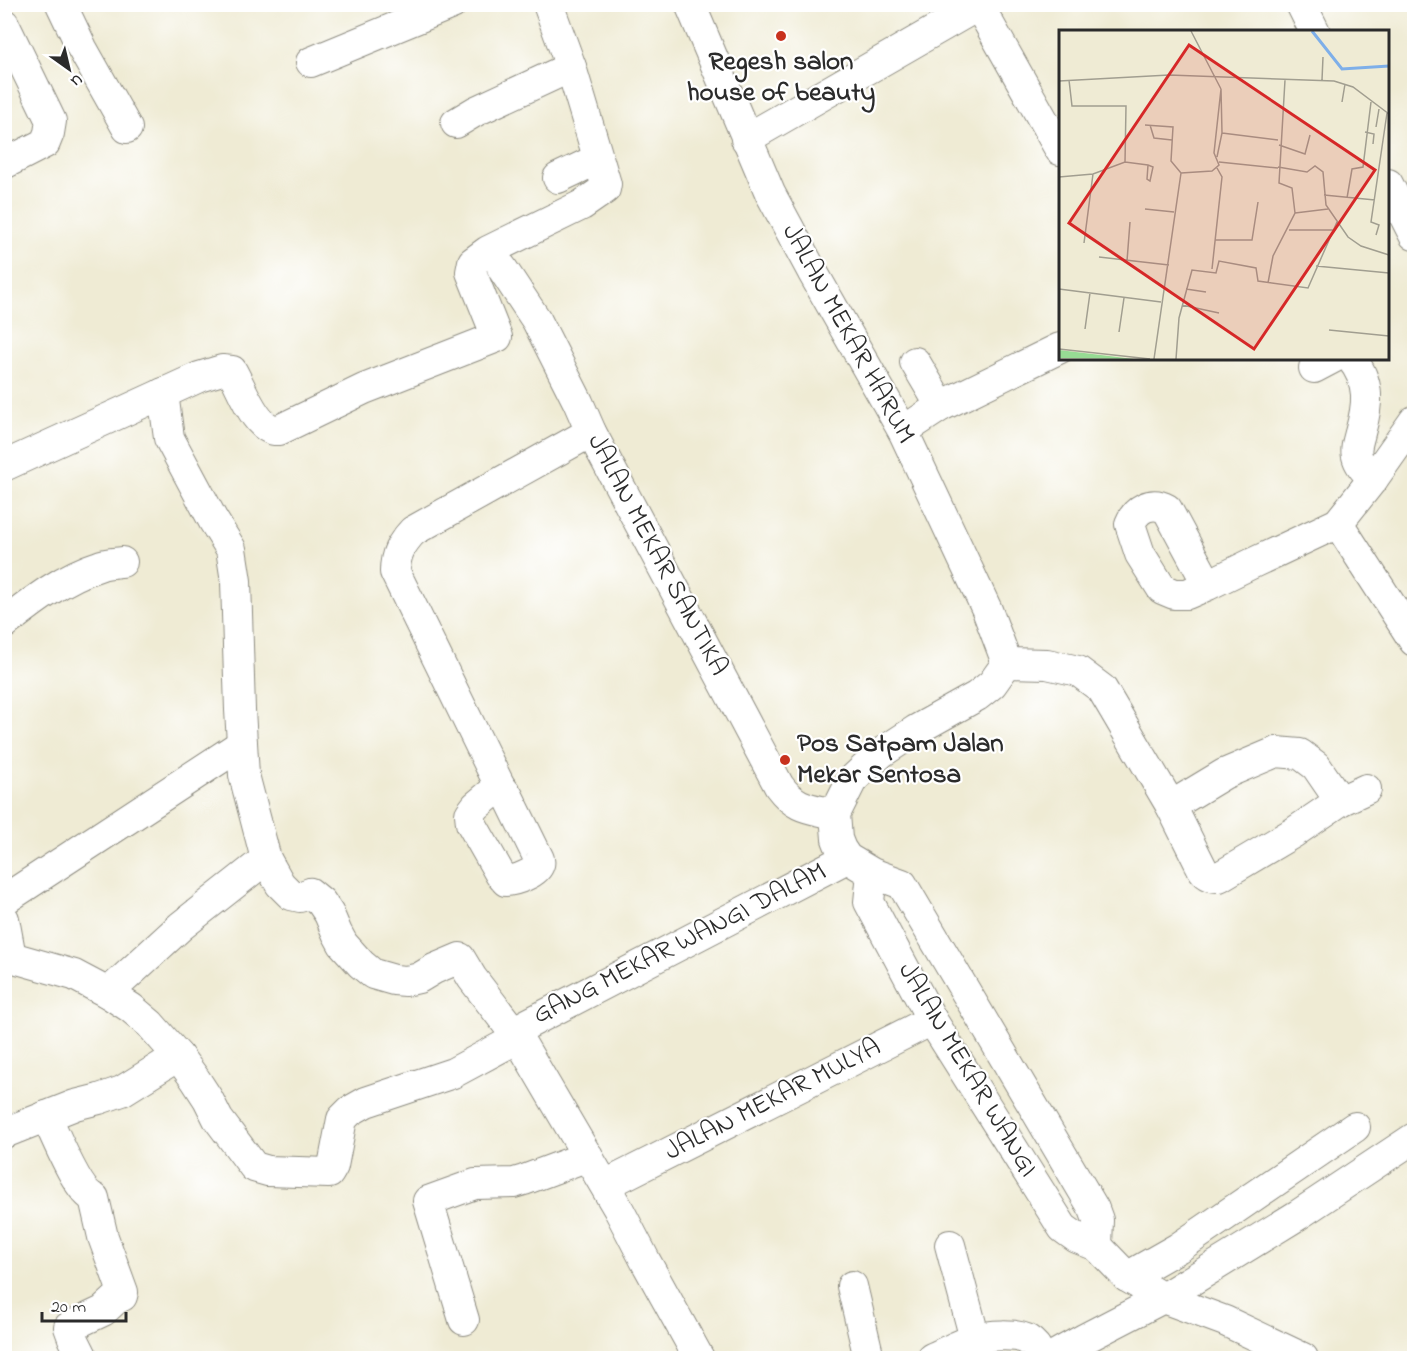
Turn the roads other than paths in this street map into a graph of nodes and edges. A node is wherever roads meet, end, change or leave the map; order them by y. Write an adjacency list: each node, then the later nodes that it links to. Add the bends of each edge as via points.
1 (61, 4): 12 (street)
2 (452, 4): 9 (street)
3 (548, 4): 10 (street)
4 (690, 4): 13 (street, JALAN MEKAR HARUM)
5 (1301, 4): 8 (street)
6 (980, 5): 13 (street); 14 (street)
7 (4, 24): 16 (street, via 51,121 45,143)
8 (1314, 30)
9 (311, 62)
10 (571, 67): 11 (street); 15 (street)
11 (456, 123)
12 (127, 128)
13 (746, 139): 27 (street, JALAN MEKAR HARUM, via 812,271)
14 (1059, 148)
15 (598, 159): 17 (street); 24 (street, via 605,189 582,205 473,261 471,272 497,337 364,389 279,430 259,419 232,371 198,377)
16 (4, 164)
17 (558, 178)
18 (1389, 186): 19 (street)
19 (1414, 235)
20 (502, 268): 28 (street, JALAN MEKAR SANTIKA, via 537,321)
21 (1059, 348): 25 (street)
22 (1353, 360): 30 (street, via 1359,368 1367,399 1356,454)
23 (915, 362): 25 (street)
24 (155, 397): 29 (street); 37 (street, via 169,438 231,549 236,580)
25 (941, 406): 27 (street)
26 (1414, 421): 30 (street)
27 (903, 430): 36 (street, JALAN MEKAR HARUM, via 987,610)
28 (591, 432): 38 (street, via 413,531 394,560 395,572); 40 (street, JALAN MEKAR SANTIKA, via 779,786 800,806)
29 (4, 466)
30 (1373, 479): 31 (street)
31 (1338, 523): 33 (street); 35 (street)
32 (122, 562): 34 (street, via 100,565 69,578)
33 (1208, 585)
34 (4, 624)
35 (1414, 641)
36 (1007, 663): 39 (street, via 1047,664 1078,671 1102,689); 40 (street, via 992,684 977,696 881,753 852,780)
37 (234, 749): 41 (street); 43 (street)
38 (500, 786)
39 (1171, 806): 39 (street, via 1224,774 1276,752 1300,754 1353,795 1219,877 1211,877 1202,868)
40 (835, 814): 42 (street, JALAN MEKAR WANGI, via 841,849)
41 (266, 859): 46 (street, via 181,926); 48 (street, via 291,896 310,893 321,902 343,944 373,974 406,981 460,958)
42 (859, 865): 47 (street, JALAN MEKAR WANGI, via 869,902); 48 (street, GANG MEKAR WANGI DALAM); 56 (street, JALAN MEKAR WANGI, via 902,884)
43 (4, 900)
44 (4, 919): 45 (street)
45 (8, 957): 46 (street, via 74,975)
46 (108, 993): 49 (street, via 150,1024)
47 (932, 1020): 55 (street, JALAN MEKAR MULYA); 57 (street, JALAN MEKAR WANGI)
48 (516, 1034): 49 (street, GANG MEKAR WANGI DALAM, via 453,1073 350,1111 342,1119 329,1173 254,1167); 54 (street)
49 (178, 1056): 50 (street, via 122,1091)
50 (46, 1116): 52 (street); 65 (street, via 77,1179 88,1196 94,1198 123,1292 103,1311 69,1327)
51 (1355, 1127): 60 (street, via 1178,1248)
52 (4, 1133)
53 (1414, 1138): 62 (street)
54 (588, 1156): 63 (street, via 514,1183 475,1184 428,1201); 66 (street)
55 (615, 1180)
56 (1079, 1185): 57 (street); 59 (street, JALAN MEKAR WANGI, via 1098,1221)
57 (1046, 1202): 59 (street, JALAN MEKAR WANGI, via 1063,1228)
58 (950, 1245): 64 (street)
59 (1097, 1246): 60 (street, JALAN MEKAR WANGI)
60 (1127, 1277): 62 (street, JALAN MEKAR WANGI)
61 (852, 1286): 67 (street)
62 (1163, 1298): 70 (street); 71 (street, JALAN MEKAR WANGI, via 1225,1321)
63 (464, 1320)
64 (975, 1339): 68 (street); 69 (street, via 995,1335 1027,1339)
65 (83, 1359)
66 (699, 1359)
67 (869, 1359)
68 (932, 1359)
69 (1042, 1359)
70 (1050, 1359)
71 (1303, 1359)

